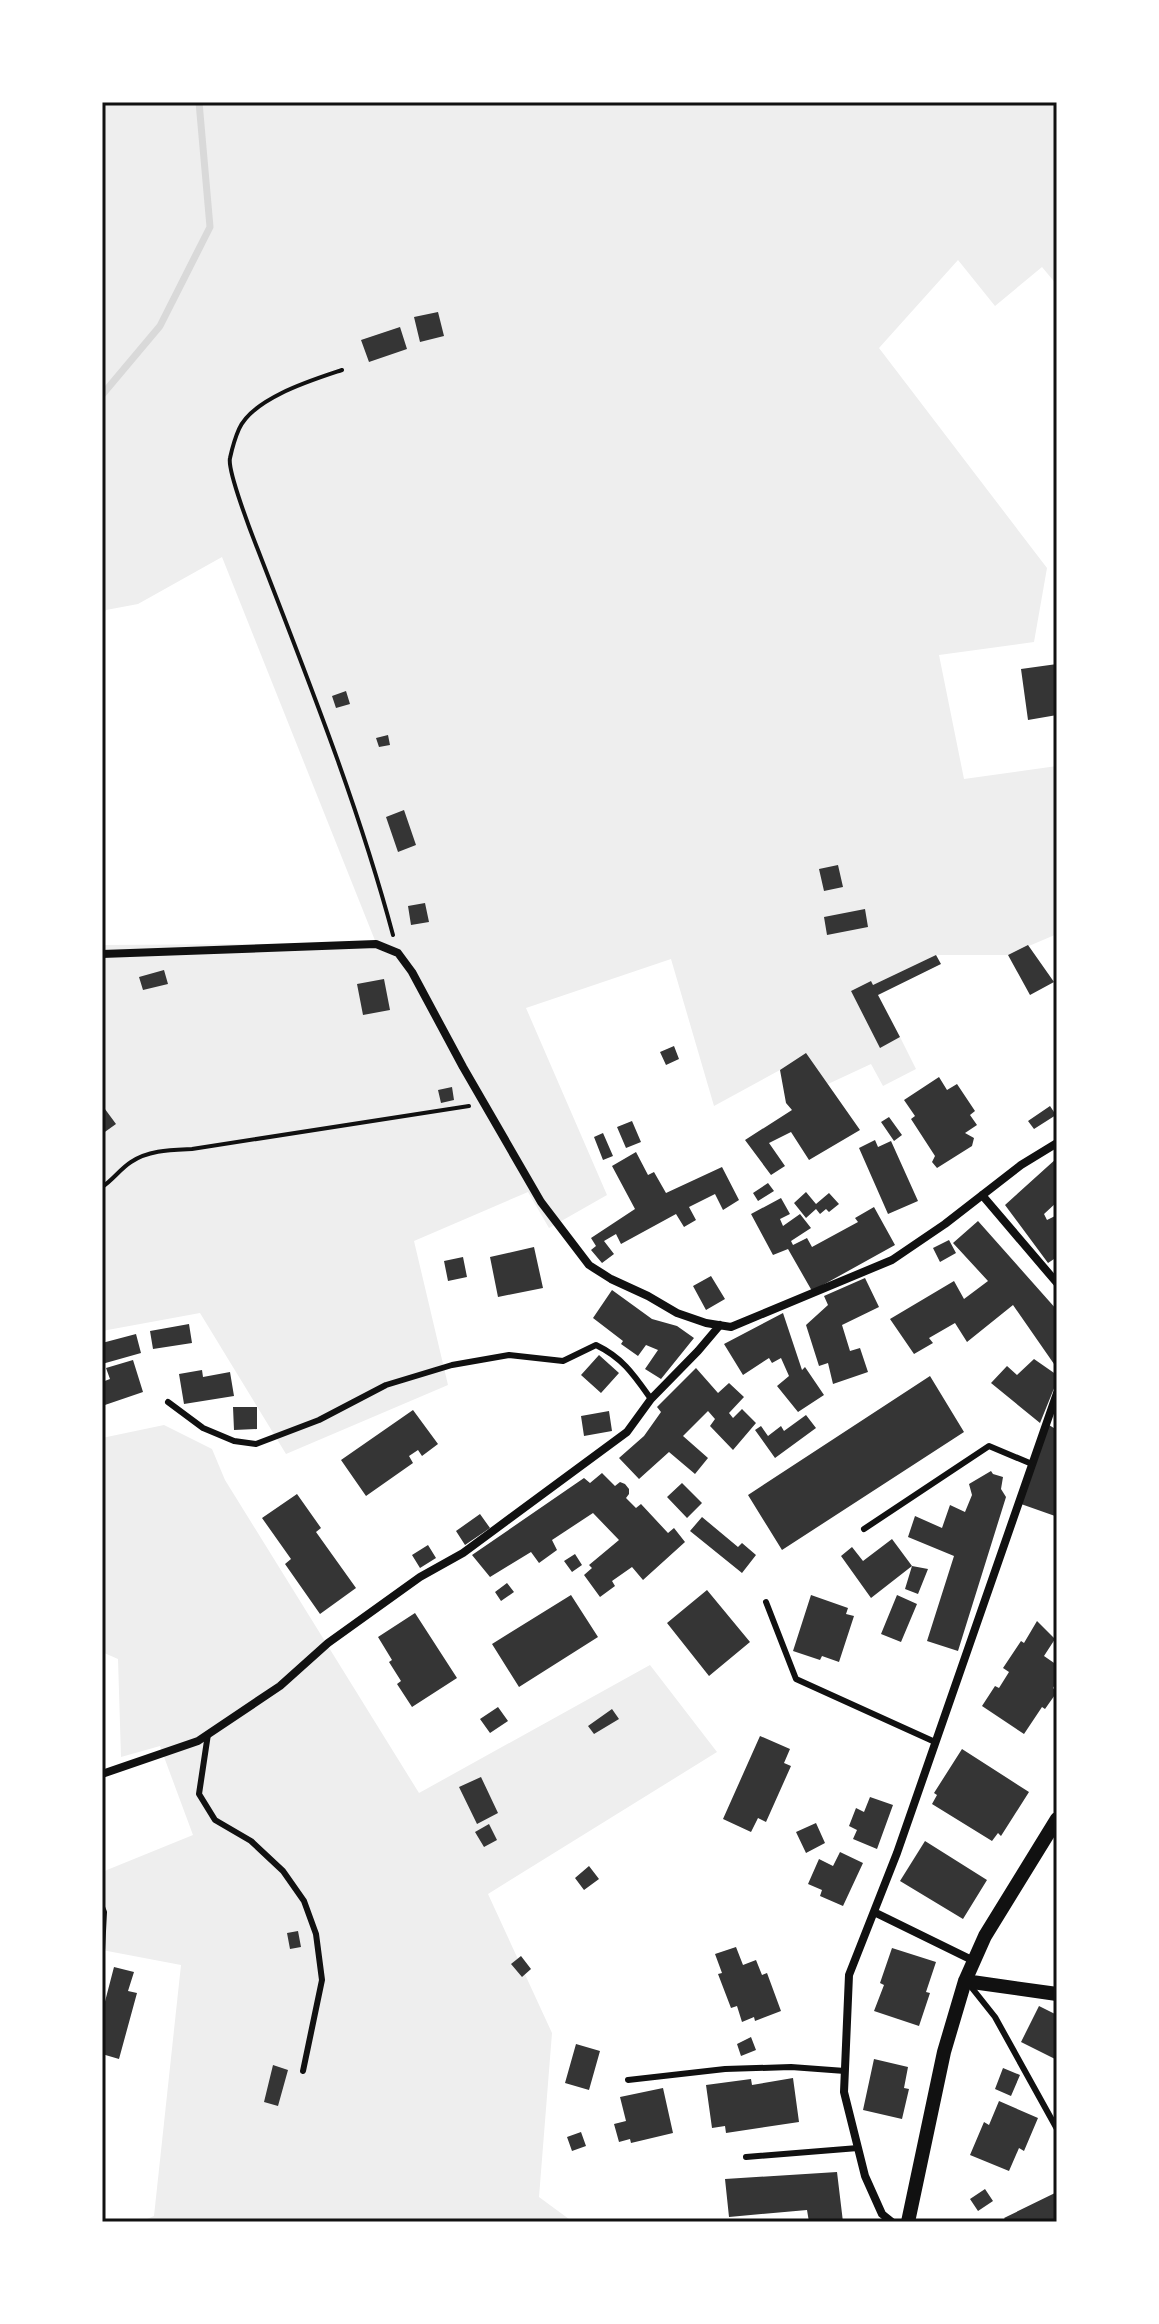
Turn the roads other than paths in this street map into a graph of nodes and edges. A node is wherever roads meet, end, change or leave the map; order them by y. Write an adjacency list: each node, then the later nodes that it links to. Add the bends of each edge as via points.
1 (102, 954): 5 (street, via 376,944 398,953 541,1202 589,1265 677,1313)
2 (1057, 1143): 3 (street)
3 (982, 1195): 4 (street); 5 (street, via 878,1267 731,1327)
4 (1057, 1283)
5 (720, 1325): 7 (street)
6 (1057, 1393): 9 (street)
7 (651, 1399): 8 (lane, via 614,1354 596,1345 563,1361 509,1355 452,1365 386,1385 319,1420 256,1444 203,1428); 12 (street, via 616,1441)
8 (168, 1402)
9 (1032, 1464): 10 (lane, via 989,1446); 13 (street)
10 (864, 1529)
11 (766, 1602): 13 (lane, via 796,1679)
12 (208, 1734): 14 (street); 22 (lane, via 199,1794 215,1820 251,1841 283,1871 304,1901 316,1934 322,1980)
13 (935, 1742): 17 (street)
14 (102, 1774)
15 (1057, 1819): 19 (street)
16 (102, 1907): 18 (lane)
17 (874, 1912): 19 (street); 23 (street, via 849,1975)
18 (102, 1950)
19 (974, 1961): 20 (street)
20 (965, 1981): 21 (street); 25 (lane, via 995,2017); 29 (street, via 944,2052)
21 (1057, 1994)
22 (303, 2071)
23 (845, 2071): 24 (lane, via 725,2069); 26 (street, via 844,2092)
24 (628, 2080)
25 (1057, 2129)
26 (858, 2148): 27 (lane); 28 (street, via 882,2214)
27 (746, 2157)
28 (892, 2222)
29 (908, 2222)

